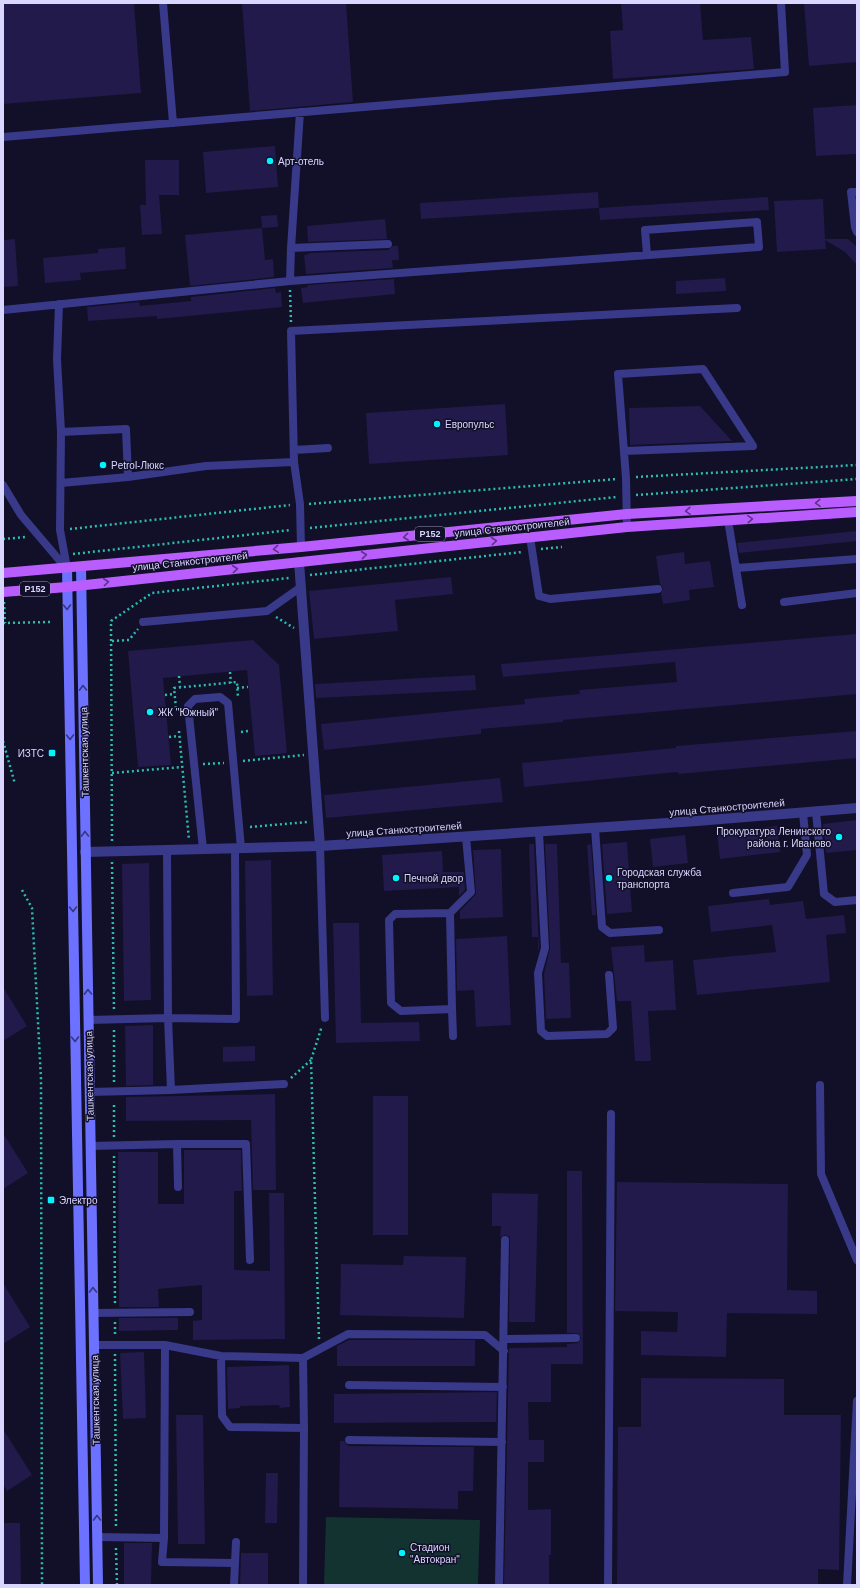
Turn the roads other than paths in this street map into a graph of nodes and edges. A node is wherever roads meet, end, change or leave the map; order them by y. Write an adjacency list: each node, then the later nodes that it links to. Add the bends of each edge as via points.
1 (163, 3): 4 (lane)
2 (781, 3): 3 (lane, via 785,72)
3 (300, 112): 4 (lane); 9 (lane)
4 (173, 123): 5 (lane)
5 (3, 137)
6 (857, 192): 7 (lane, via 851,192 854,227)
7 (857, 232)
8 (388, 244): 9 (lane)
9 (291, 248): 11 (lane)
10 (647, 255): 10 (lane, via 759,247 757,222 646,230); 11 (lane)
11 (290, 281): 12 (lane)
12 (59, 304): 14 (lane); 15 (lane, via 57,359)
13 (737, 308): 17 (lane, via 291,331)
14 (3, 310)
15 (61, 432): 20 (lane, via 126,428); 21 (lane)
16 (328, 448): 17 (lane)
17 (294, 450): 19 (lane)
18 (624, 452): 18 (lane, via 618,374 703,369 753,446); 25 (lane)
19 (294, 462): 20 (lane, via 206,466); 29 (lane, via 300,504)
20 (128, 477): 21 (lane)
21 (61, 483): 33 (lane, via 60,530)
22 (3, 485): 33 (lane, via 21,515)
23 (857, 501): 25 (main road, улица Станкостроителей / Р152, one-way to 25)
24 (857, 512): 26 (main road, улица Станкостроителей / Р152, one-way to 24)
25 (627, 514): 27 (lane); 29 (main road, улица Станкостроителей / Р152, one-way to 29)
26 (728, 520): 27 (main road, улица Станкостроителей / Р152); 34 (lane)
27 (627, 527): 28 (main road, улица Станкостроителей / Р152)
28 (530, 537): 31 (main road, улица Станкостроителей / Р152, one-way to 28); 39 (lane, via 539,596 550,600)
29 (301, 547): 32 (main road, улица Станкостроителей / Р152, one-way to 32)
30 (857, 559): 34 (lane)
31 (299, 562): 36 (street); 37 (main road, улица Станкостроителей / Р152, one-way to 31)
32 (82, 567): 33 (main road, улица Станкостроителей / Р152); 37 (main road, Ташкентская улица)
33 (67, 568): 35 (main road, улица Станкостроителей / Р152); 38 (main road, Ташкентская улица)
34 (736, 568): 43 (lane)
35 (3, 573)
36 (301, 582): 44 (lane, via 267,611); 51 (street)
37 (82, 585): 38 (main road, улица Станкостроителей / Р152); 55 (main road, Ташкентская улица, one-way to 37)
38 (67, 587): 41 (main road, улица Станкостроителей / Р152); 56 (main road, Ташкентская улица, one-way to 56)
39 (658, 589)
40 (857, 593): 42 (lane)
41 (4, 596)
42 (784, 602)
43 (742, 605)
44 (143, 622)
45 (857, 808): 47 (street, улица Станкостроителей)
46 (803, 812): 47 (street, улица Станкостроителей); 48 (street, улица Станкостроителей); 59 (lane, via 807,855 788,887)
47 (816, 812): 60 (lane, via 824,894 834,902)
48 (595, 828): 49 (street, улица Станкостроителей); 62 (lane, via 602,927 610,933)
49 (539, 832): 50 (street, улица Станкостроителей); 63 (lane, via 545,948 538,973 541,1031 547,1036 608,1034 613,1028)
50 (466, 837): 51 (street, улица Станкостроителей); 61 (lane, via 471,892)
51 (320, 846): 52 (street, улица Станкостроителей); 66 (lane)
52 (238, 848): 53 (street, улица Станкостроителей); 53 (lane, via 228,702 220,697 195,699 188,706); 65 (lane, via 236,1019)
53 (203, 849): 54 (street, улица Станкостроителей)
54 (167, 850): 55 (street, улица Станкостроителей); 65 (lane)
55 (85, 852): 56 (main road, улица Станкостроителей); 58 (main road, Ташкентская улица)
56 (72, 853): 57 (main road, Ташкентская улица)
57 (72, 887): 58 (main road); 75 (main road, Ташкентская улица, one-way to 75)
58 (86, 887): 67 (main road, Ташкентская улица, one-way to 58)
59 (733, 893)
60 (857, 900)
61 (450, 913): 64 (lane); 64 (lane, via 395,914 389,920 392,1003 401,1011)
62 (659, 930)
63 (609, 975)
64 (452, 1009): 68 (lane)
65 (168, 1018): 67 (lane); 71 (lane)
66 (325, 1018)
67 (88, 1020): 72 (main road, Ташкентская улица)
68 (453, 1036)
69 (284, 1084): 71 (lane)
70 (820, 1086): 80 (lane, via 821,1174)
71 (171, 1090): 72 (lane)
72 (89, 1092): 76 (main road, Ташкентская улица)
73 (611, 1114): 105 (lane)
74 (177, 1144): 76 (lane); 77 (lane); 79 (lane, via 246,1144)
75 (77, 1146): 76 (main road); 100 (main road, Ташкентская улица)
76 (90, 1146): 82 (main road, Ташкентская улица, one-way to 76)
77 (178, 1188)
78 (505, 1240): 84 (lane)
79 (250, 1260)
80 (857, 1260)
81 (190, 1312): 82 (lane)
82 (93, 1313): 85 (main road, Ташкентская улица)
83 (576, 1338): 84 (lane)
84 (504, 1339): 87 (lane)
85 (94, 1345): 86 (lane); 96 (main road, Ташкентская улица, one-way to 85)
86 (165, 1345): 88 (lane); 97 (lane)
87 (504, 1351): 89 (lane, via 485,1334 348,1334); 91 (lane)
88 (221, 1356): 89 (lane); 93 (lane, via 222,1416 230,1427)
89 (303, 1358): 93 (lane)
90 (349, 1385): 91 (lane)
91 (503, 1388): 95 (lane)
92 (857, 1401): 106 (lane)
93 (304, 1428): 103 (lane)
94 (349, 1440): 95 (lane)
95 (502, 1442): 104 (lane)
96 (97, 1537): 97 (lane); 101 (main road, Ташкентская улица)
97 (164, 1538): 99 (lane, via 162,1562)
98 (236, 1542): 99 (lane)
99 (235, 1563): 102 (lane)
100 (85, 1585)
101 (98, 1585)
102 (234, 1585)
103 (303, 1585)
104 (499, 1585)
105 (608, 1585)
106 (847, 1585)

